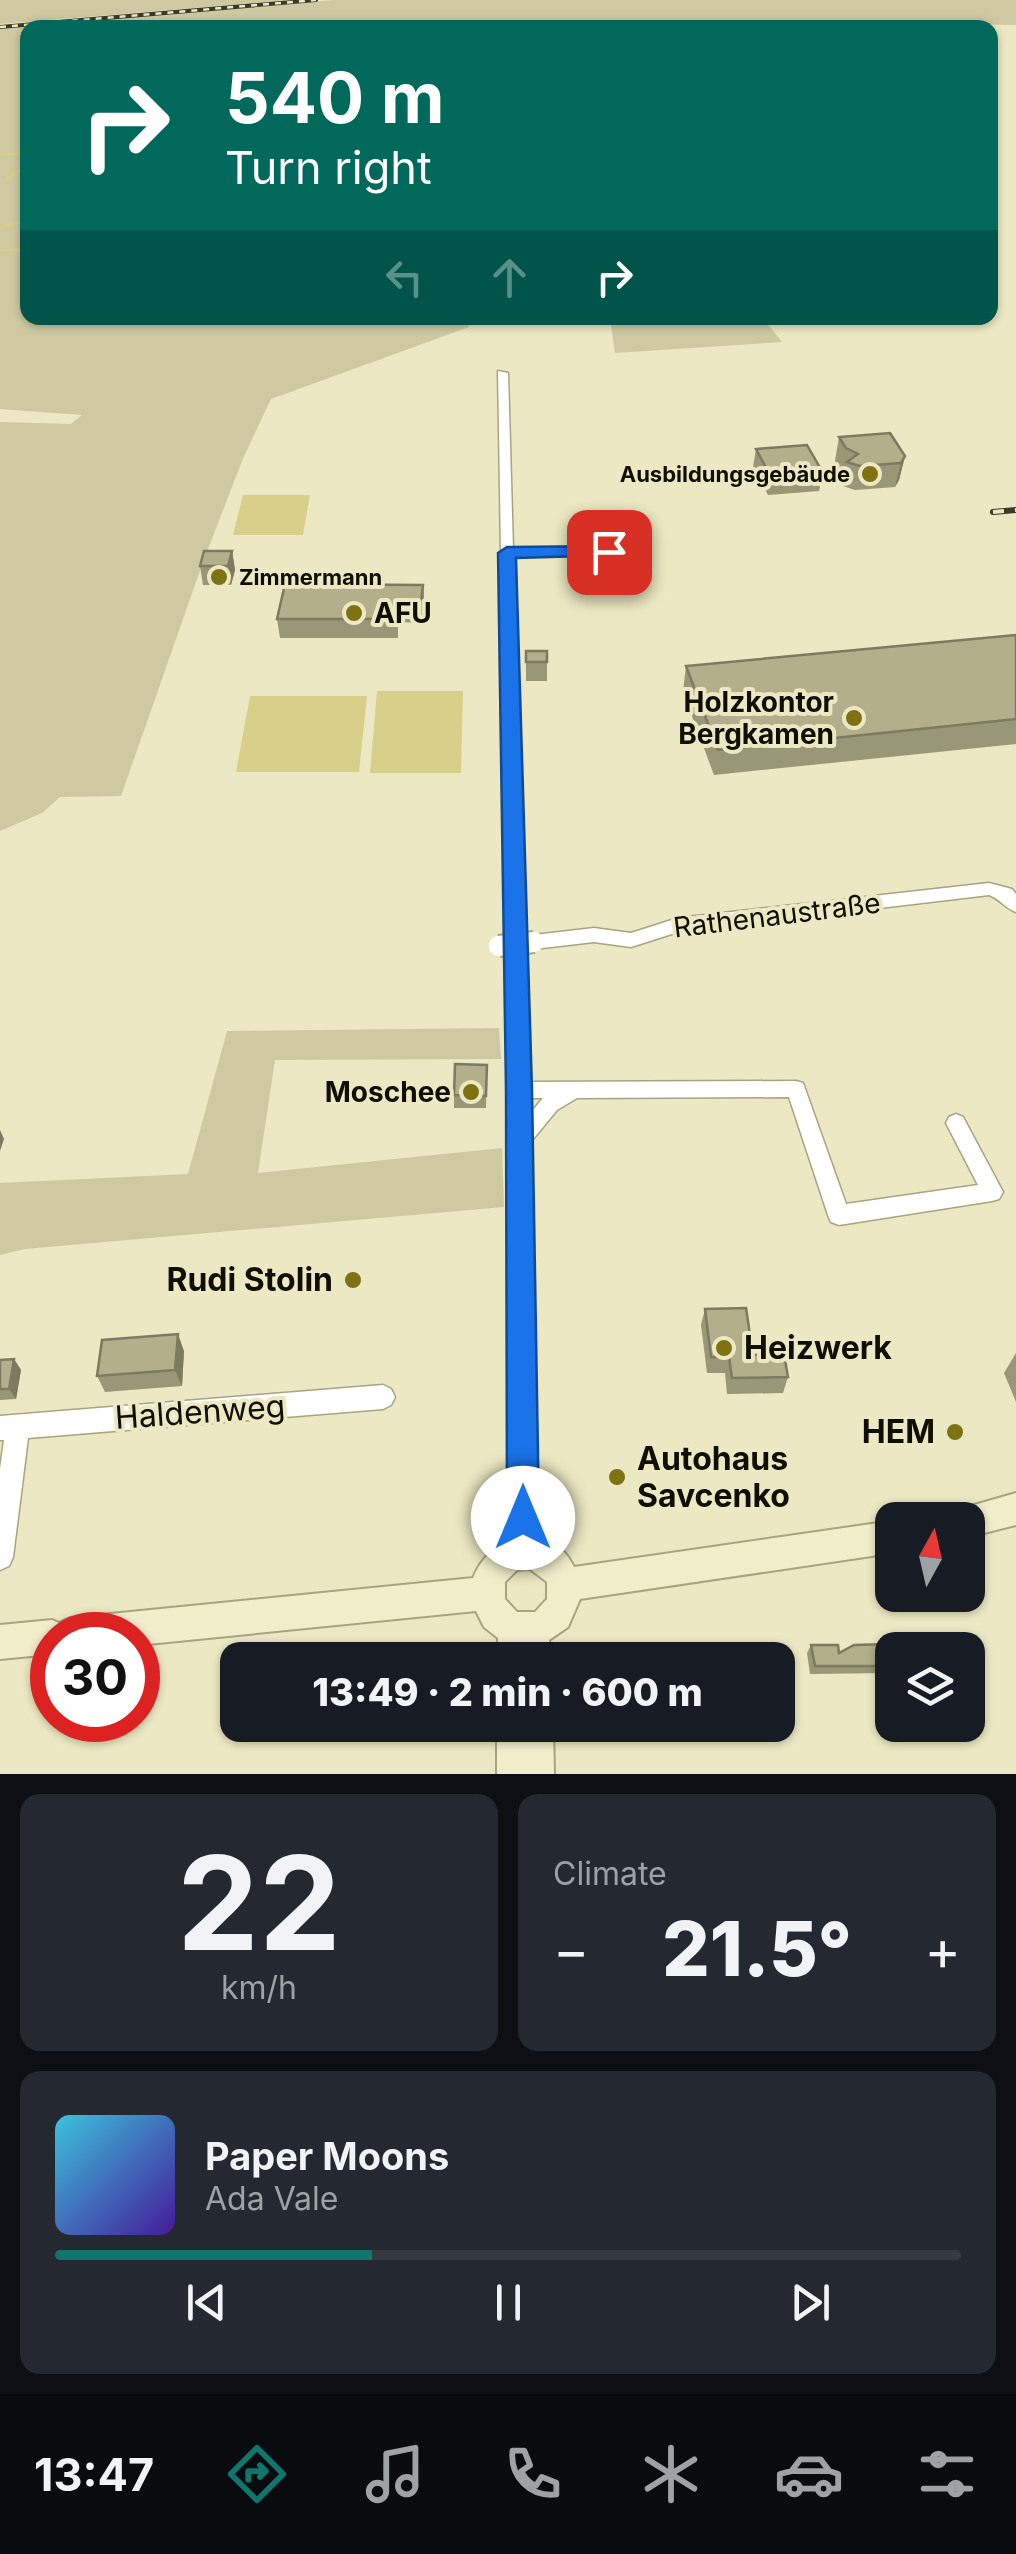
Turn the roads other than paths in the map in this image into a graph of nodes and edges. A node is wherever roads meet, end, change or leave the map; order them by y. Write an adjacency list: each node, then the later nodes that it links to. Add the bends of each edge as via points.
1 (502, 374): 3 (street)
2 (609, 552): 3 (street)
3 (507, 553): 6 (street)
4 (1016, 905): 5 (street, Rathenaustraße, bridge, via 988,889 678,925 631,940 594,934)
5 (492, 947)
6 (519, 1090): 7 (street); 9 (street)
7 (575, 1090): 8 (street, via 796,1090 840,1215 992,1192); 9 (street, via 550,1104)
8 (956, 1123)
9 (520, 1140): 15 (street)
10 (383, 1397): 11 (street, Haldenweg)
11 (9, 1428): 16 (street, Haldenweg)
12 (1016, 1509): 13 (street)
13 (985, 1516)
14 (875, 1540): 17 (street)
15 (523, 1550): 17 (street, via 549,1559); 18 (street, via 498,1564)
16 (0, 1557)
17 (563, 1585): 23 (street, via 556,1615)
18 (488, 1592): 19 (street); 22 (street, via 496,1615)
19 (160, 1626)
20 (30, 1639): 21 (street)
21 (0, 1642)
22 (521, 1642)
23 (527, 1642)
24 (515, 1742): 26 (street)
25 (535, 1742): 27 (street)
26 (516, 1774)
27 (536, 1774)

